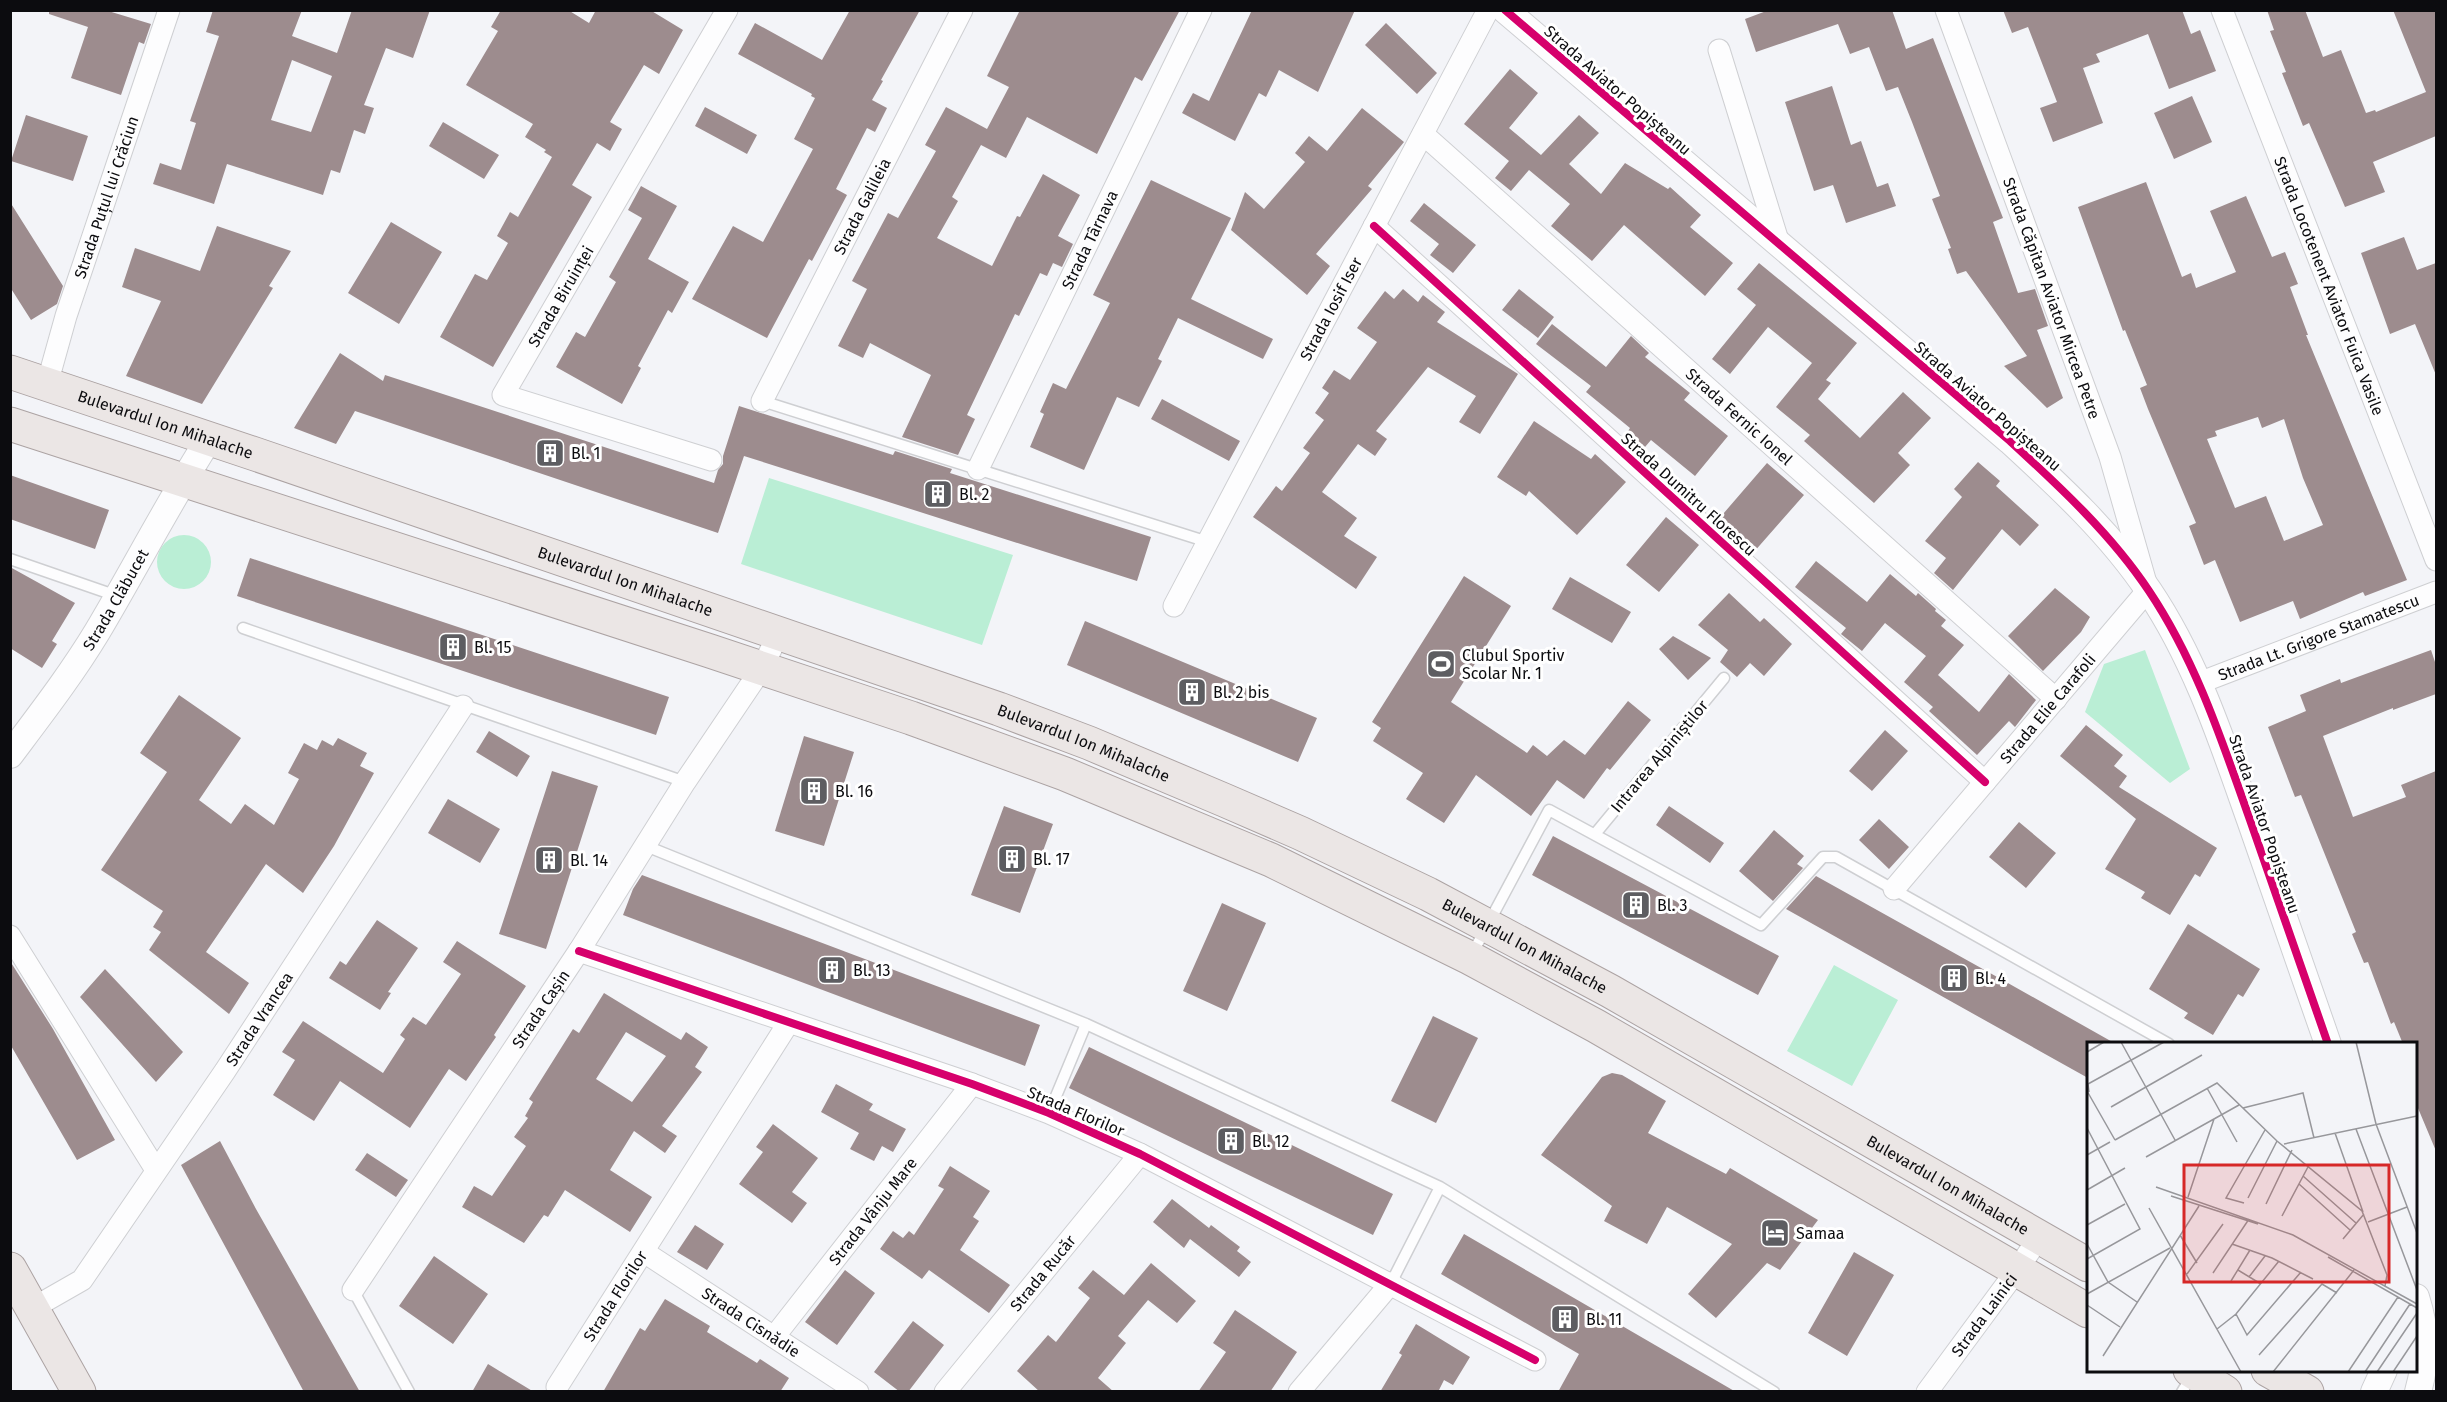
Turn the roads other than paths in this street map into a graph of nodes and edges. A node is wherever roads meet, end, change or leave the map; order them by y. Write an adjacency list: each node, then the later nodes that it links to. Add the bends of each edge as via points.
1 (169, 10): 14 (street, Strada Puțul lui Crăciun, via 66,316)
2 (727, 10): 18 (street, Strada Biruinței, via 503,395)
3 (962, 10): 15 (street, Strada Galileia)
4 (1201, 10): 19 (street, Strada Târnava)
5 (1488, 10): 10 (street, Strada Iosif Iser)
6 (1505, 10): 12 (street, Strada Aviator Popișteanu)
7 (1946, 10): 24 (street, Strada Căpitan Aviator Mircea Petre, via 2110,457)
8 (2222, 10): 23 (street, Strada Locotenent Aviator Fuica Vasile)
9 (1719, 50): 12 (street)
10 (1423, 134): 11 (street, Strada Iosif Iser); 33 (street, Strada Fernic Ionel)
11 (1374, 226): 21 (street, Strada Iosif Iser); 37 (street, Strada Dumitru Florescu)
12 (1780, 247): 24 (street, Strada Aviator Popișteanu, via 2054,482 2093,522)
13 (10, 372): 14 (main road, Bulevardul Ion Mihalache)
14 (47, 384): 17 (main road, Bulevardul Ion Mihalache)
15 (762, 401): 19 (lane)
16 (10, 424): 20 (main road)
17 (209, 439): 20 (street, Strada Clăbucet); 29 (main road, Bulevardul Ion Mihalache)
18 (711, 460)
19 (978, 469): 21 (lane)
20 (183, 480): 26 (street, Strada Clăbucet); 30 (main road)
21 (1208, 542): 27 (street, Strada Iosif Iser)
22 (10, 559): 26 (lane)
23 (2436, 560)
24 (2148, 590): 32 (street, Strada Aviator Popișteanu); 33 (street, Strada Elie Carafoli)
25 (2436, 592): 32 (street, Strada Lt. Grigore Stamatescu)
26 (117, 596): 35 (street, Strada Clăbucet, via 68,677)
27 (1174, 606)
28 (243, 628): 34 (lane)
29 (779, 633): 30 (street, Strada Cașin); 41 (main road, Bulevardul Ion Mihalache, via 1098,747 1300,833)
30 (762, 668): 36 (street, Strada Cașin); 44 (main road, via 986,744 1129,800 1270,860)
31 (1724, 678): 38 (lane, Intrarea Alpiniștilor)
32 (2199, 683): 48 (street, Strada Aviator Popișteanu)
33 (2056, 699): 37 (street, Strada Elie Carafoli)
34 (463, 706): 36 (lane); 52 (street, Strada Vrancea)
35 (10, 755)
36 (685, 782): 39 (street, Strada Cașin)
37 (1985, 782): 40 (street, Strada Elie Carafoli)
38 (1595, 834): 40 (lane, via 1761,925 1827,856 1836,856); 41 (lane, via 1549,810)
39 (646, 846): 43 (street, Strada Cașin); 46 (lane)
40 (1894, 889): 47 (lane)
41 (1488, 925): 44 (lane); 54 (main road, Bulevardul Ion Mihalache)
42 (10, 936): 52 (street)
43 (579, 951): 45 (street, Strada Florilor); 60 (street, Strada Cașin)
44 (1470, 958): 58 (main road, via 1596,1026)
45 (789, 1022): 49 (street, Strada Florilor); 55 (street, Strada Florilor)
46 (1086, 1024): 50 (lane); 53 (lane)
47 (2165, 1042)
48 (2327, 1042)
49 (972, 1084): 50 (street, Strada Florilor); 64 (street, Strada Vânju Mare)
50 (1049, 1113): 51 (street, Strada Florilor)
51 (1140, 1154): 59 (street, Strada Florilor); 74 (street, Strada Rucăr)
52 (156, 1170): 61 (street, Strada Vrancea, via 82,1281)
53 (1440, 1187): 59 (lane); 76 (lane)
54 (2040, 1236): 56 (main road, Bulevardul Ion Mihalache); 58 (street, Strada Lainici)
55 (644, 1252): 64 (street, Strada Cisnădie); 70 (street, Strada Florilor)
56 (2087, 1264)
57 (10, 1269): 61 (main road)
58 (2017, 1270): 63 (main road); 77 (street, Strada Lainici)
59 (1391, 1283): 66 (street, Strada Florilor); 75 (street)
60 (353, 1290): 72 (lane)
61 (33, 1308): 71 (main road)
62 (2420, 1309): 65 (street)
63 (2087, 1310)
64 (774, 1337): 73 (street, Strada Cisnădie)
65 (2427, 1355): 81 (street); 82 (street)
66 (1535, 1360)
67 (2270, 1372): 79 (main road)
68 (2384, 1372): 80 (street)
69 (2188, 1378): 78 (main road)
70 (557, 1387)
71 (79, 1392)
72 (409, 1392)
73 (858, 1392)
74 (945, 1392)
75 (1299, 1392)
76 (1774, 1392)
77 (1927, 1392)
78 (2225, 1392)
79 (2307, 1392)
80 (2374, 1392)
81 (2418, 1392)
82 (2434, 1392)

